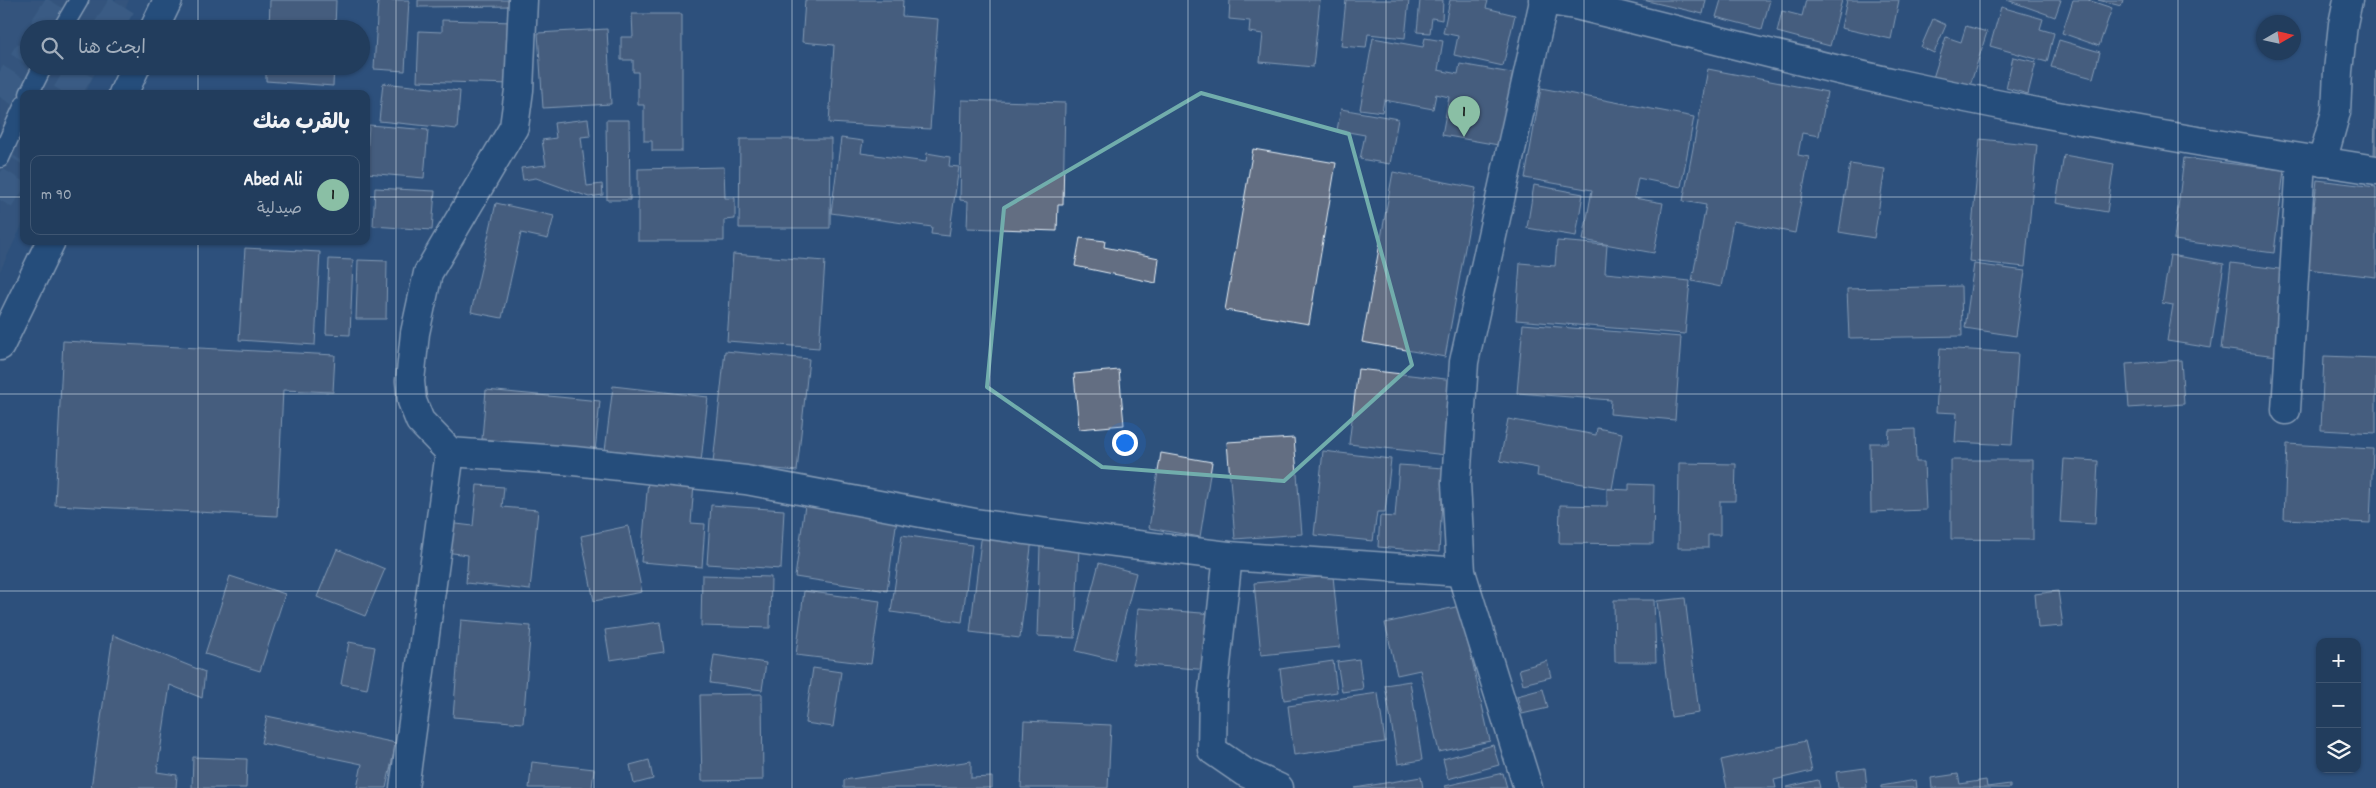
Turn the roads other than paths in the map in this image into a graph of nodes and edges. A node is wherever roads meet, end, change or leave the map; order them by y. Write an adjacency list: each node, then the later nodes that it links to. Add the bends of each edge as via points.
1 (69, 0): 8 (lane)
2 (79, 0): 9 (lane)
3 (168, 0): 10 (street)
4 (523, 0): 22 (street, via 514,127 428,274 415,333 410,381 412,400 420,421)
5 (1543, 0): 7 (street); 24 (street, via 1464,362 1456,483)
6 (2348, 0): 17 (street, via 2336,112)
7 (1576, 3): 17 (street, via 1895,83)
8 (63, 20)
9 (67, 20)
10 (158, 20)
11 (38, 75): 13 (lane)
12 (132, 75): 14 (street)
13 (31, 90)
14 (125, 90)
15 (20, 114): 16 (lane)
16 (0, 158)
17 (2312, 161): 18 (street); 21 (street)
18 (2376, 170)
19 (49, 245): 20 (street)
20 (0, 346)
21 (2286, 410)
22 (450, 452): 23 (street, via 574,461 746,480 975,522); 25 (street)
23 (1228, 556): 24 (street); 26 (street, via 1213,692 1212,750 1244,772)
24 (1461, 572): 27 (street)
25 (404, 788)
26 (1279, 788)
27 (1528, 788)

